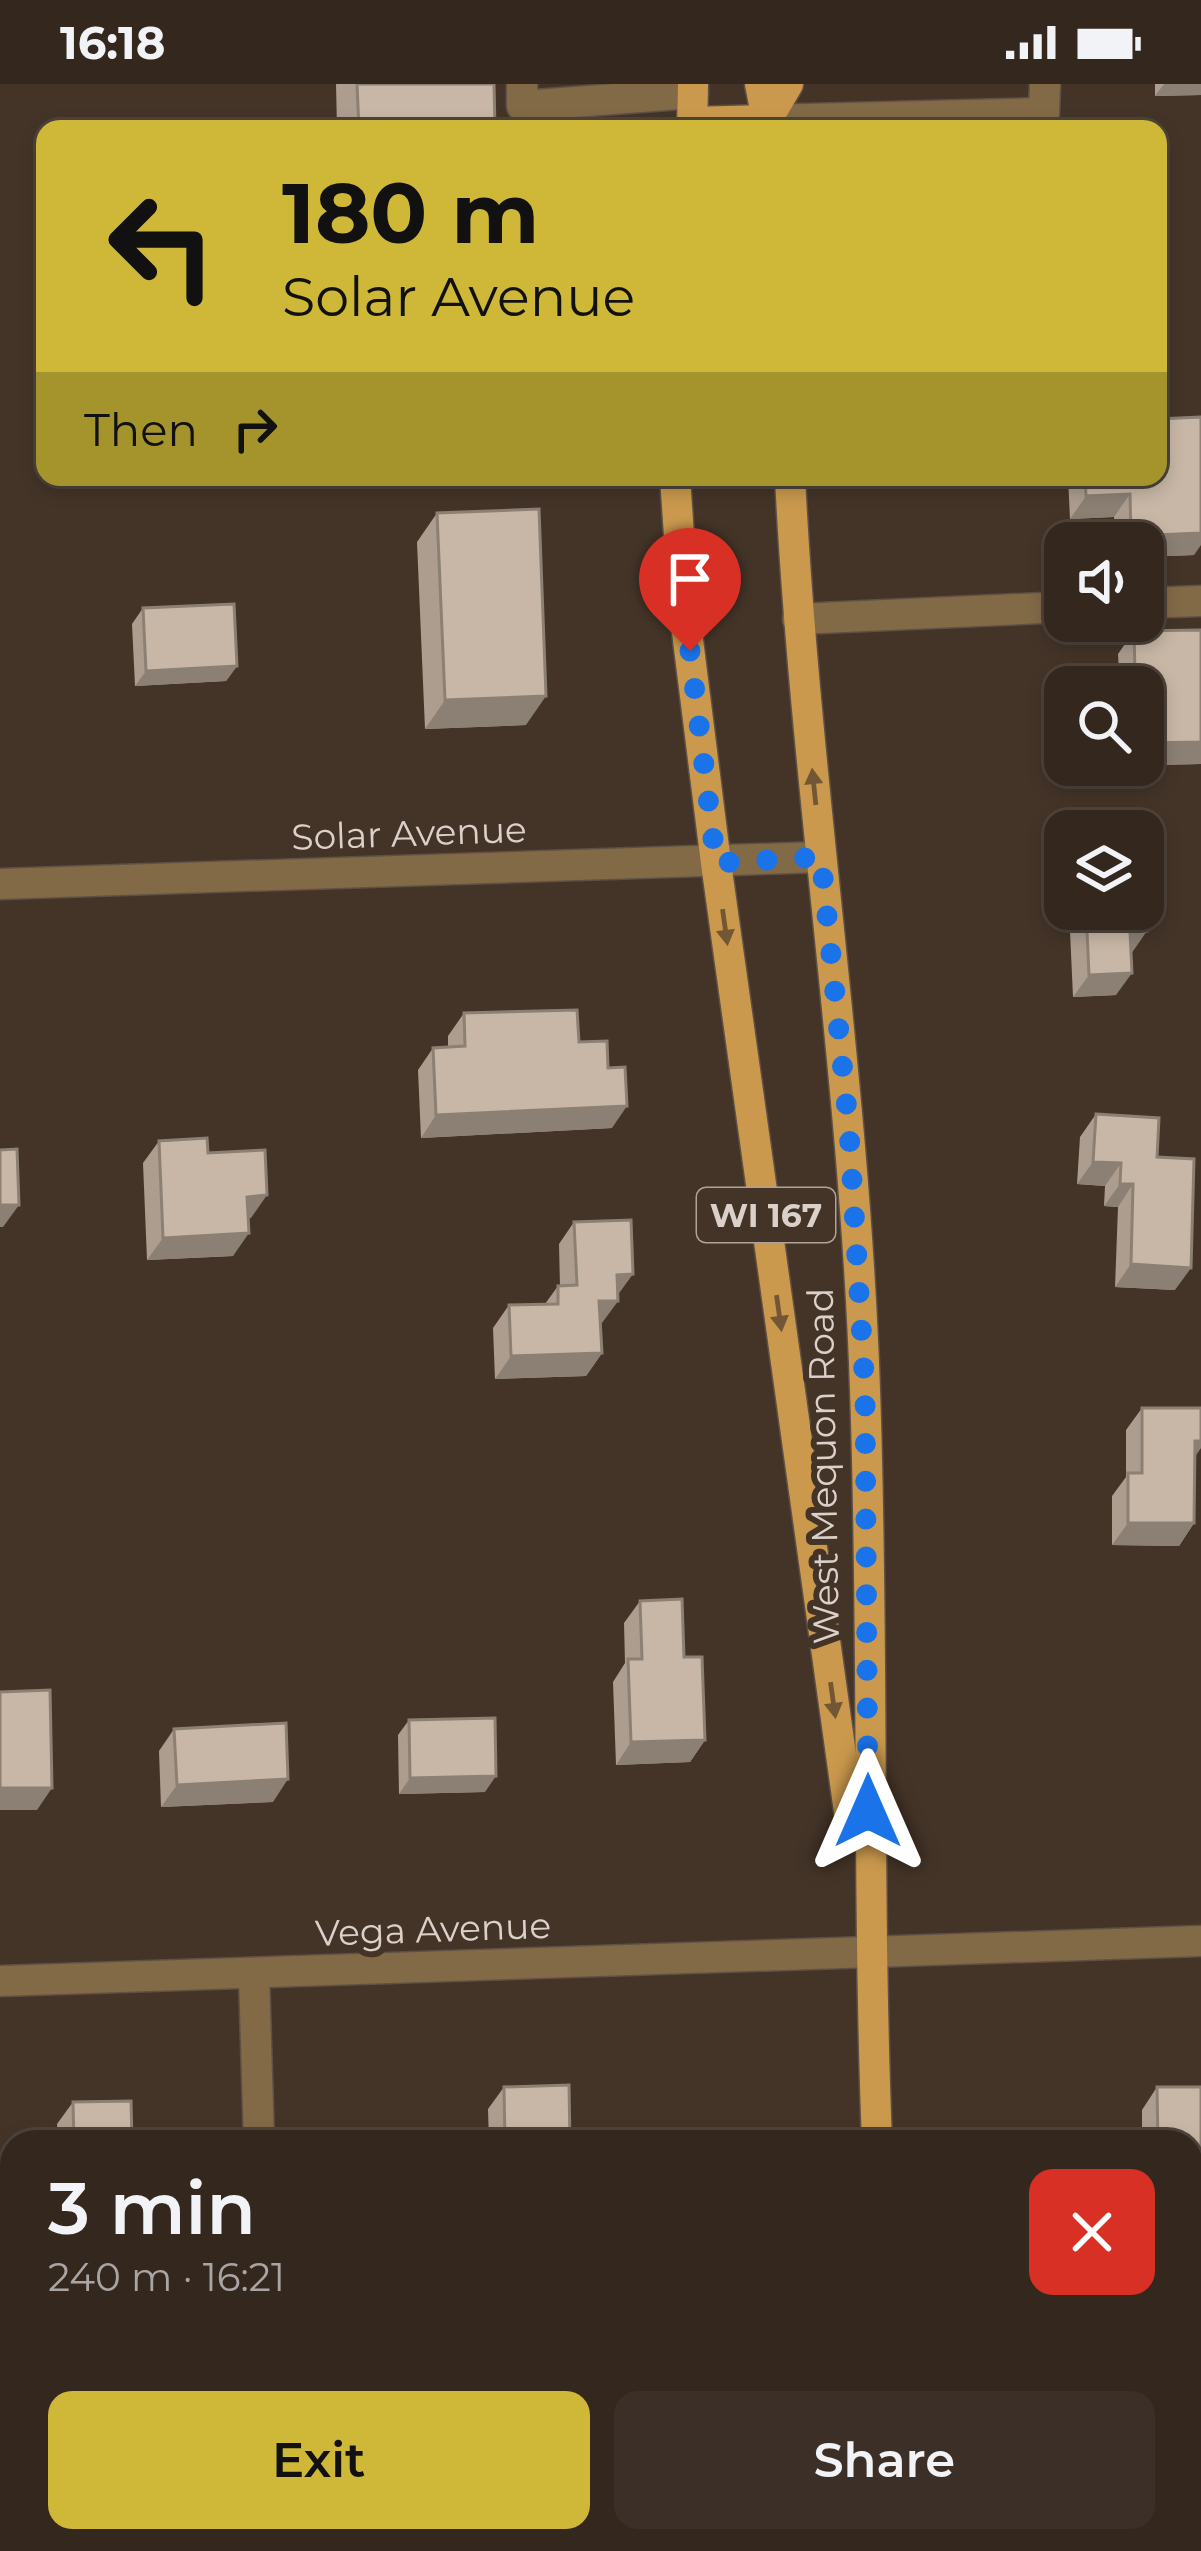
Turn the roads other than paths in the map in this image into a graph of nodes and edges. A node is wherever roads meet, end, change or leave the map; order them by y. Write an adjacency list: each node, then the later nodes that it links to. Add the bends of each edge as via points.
1 (522, 84): 5 (street, via 522,106)
2 (760, 84): 7 (main road)
3 (788, 84): 8 (main road)
4 (1046, 84): 9 (street, via 1044,112)
5 (693, 107): 6 (main road)
6 (750, 120)
7 (766, 120)
8 (769, 120)
9 (859, 120)
10 (676, 486): 17 (main road, West Mequon Road / WI 167)
11 (791, 486): 15 (main road, West Mequon Road / WI 167)
12 (1201, 601): 13 (street)
13 (1164, 602)
14 (1044, 608): 15 (street)
15 (798, 619): 16 (main road, West Mequon Road / WI 167, one-way to 15)
16 (821, 857): 17 (street, Solar Avenue); 20 (main road, West Mequon Road / WI 167, via 865,1389)
17 (716, 863): 18 (street, Solar Avenue); 20 (main road, West Mequon Road / WI 167, one-way to 20)
18 (0, 884)
19 (1201, 1942): 20 (street, Vega Avenue)
20 (869, 1952): 21 (street, Vega Avenue); 24 (main road, West Mequon Road / WI 167)
21 (254, 1975): 22 (street, Vega Avenue); 23 (street)
22 (0, 1981)
23 (259, 2130)
24 (877, 2130)

